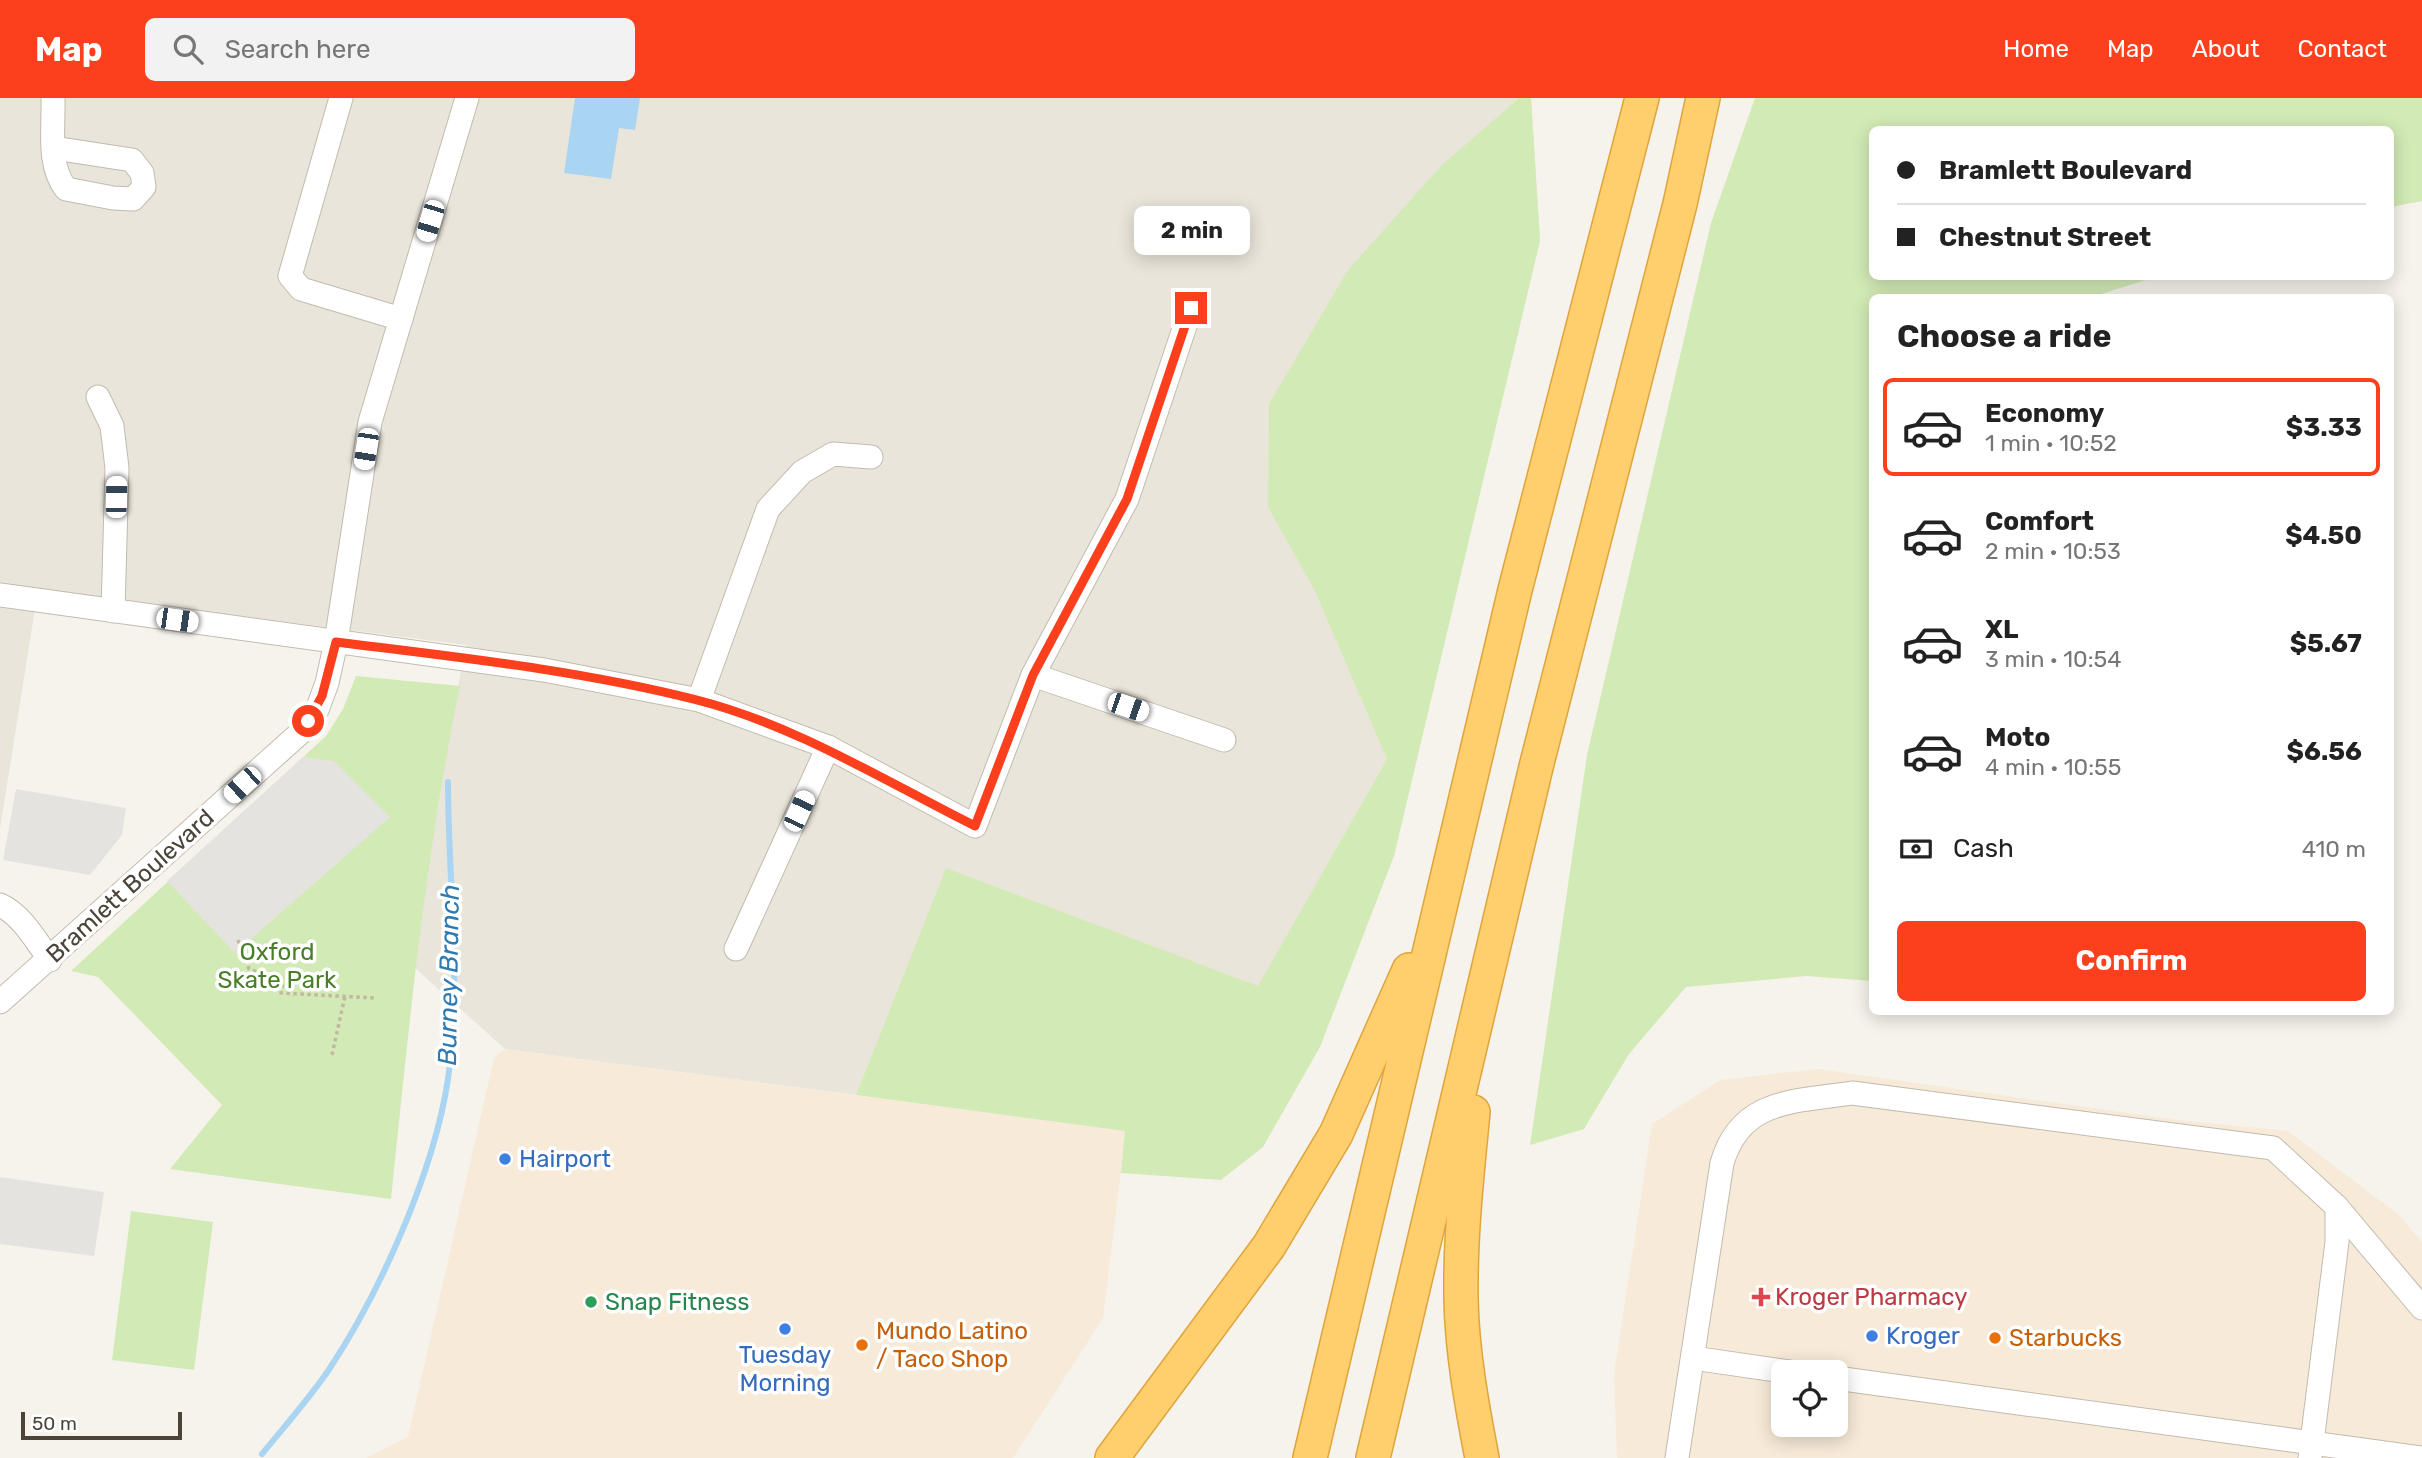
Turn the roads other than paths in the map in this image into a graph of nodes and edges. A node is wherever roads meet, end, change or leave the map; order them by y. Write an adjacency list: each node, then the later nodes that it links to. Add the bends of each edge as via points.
1 (53, 98): 6 (street)
2 (341, 98): 8 (street, via 290,276 301,289)
3 (467, 98): 8 (street, Bramlett Boulevard)
4 (1642, 98): 18 (highway)
5 (1703, 98): 22 (highway)
6 (54, 148)
7 (1191, 308): 14 (street, via 1127,499)
8 (401, 320): 13 (street, Bramlett Boulevard, via 370,422)
9 (98, 397): 12 (street, via 112,426 117,468)
10 (871, 457): 15 (street, via 833,454 802,472 768,509)
11 (0, 595): 12 (street)
12 (113, 611): 13 (street)
13 (336, 642): 15 (street, via 544,670); 21 (street, Bramlett Boulevard, via 317,710 300,733)
14 (1033, 675): 16 (street); 17 (street, via 975,826)
15 (699, 700): 17 (street)
16 (1224, 740)
17 (828, 747): 20 (street)
18 (1444, 884): 31 (highway, via 1336,1134 1269,1246); 32 (highway)
19 (0, 905): 21 (street, via 24,925)
20 (736, 949)
21 (50, 960): 23 (street, Bramlett Boulevard)
22 (1484, 992): 33 (highway); 34 (highway, via 1464,1206 1461,1300)
23 (0, 1002)
24 (2337, 1207): 25 (street); 26 (street, via 2273,1148 1852,1093 1785,1104 1757,1112 1738,1126 1728,1141); 29 (street, via 2337,1242)
25 (2422, 1308)
26 (1693, 1359): 27 (street); 35 (street)
27 (1771, 1369)
28 (1848, 1380): 29 (street)
29 (2311, 1451): 30 (street)
30 (2369, 1455): 36 (street)
31 (1112, 1458)
32 (1310, 1458)
33 (1373, 1458)
34 (1482, 1458)
35 (1677, 1458)
36 (2422, 1458)

